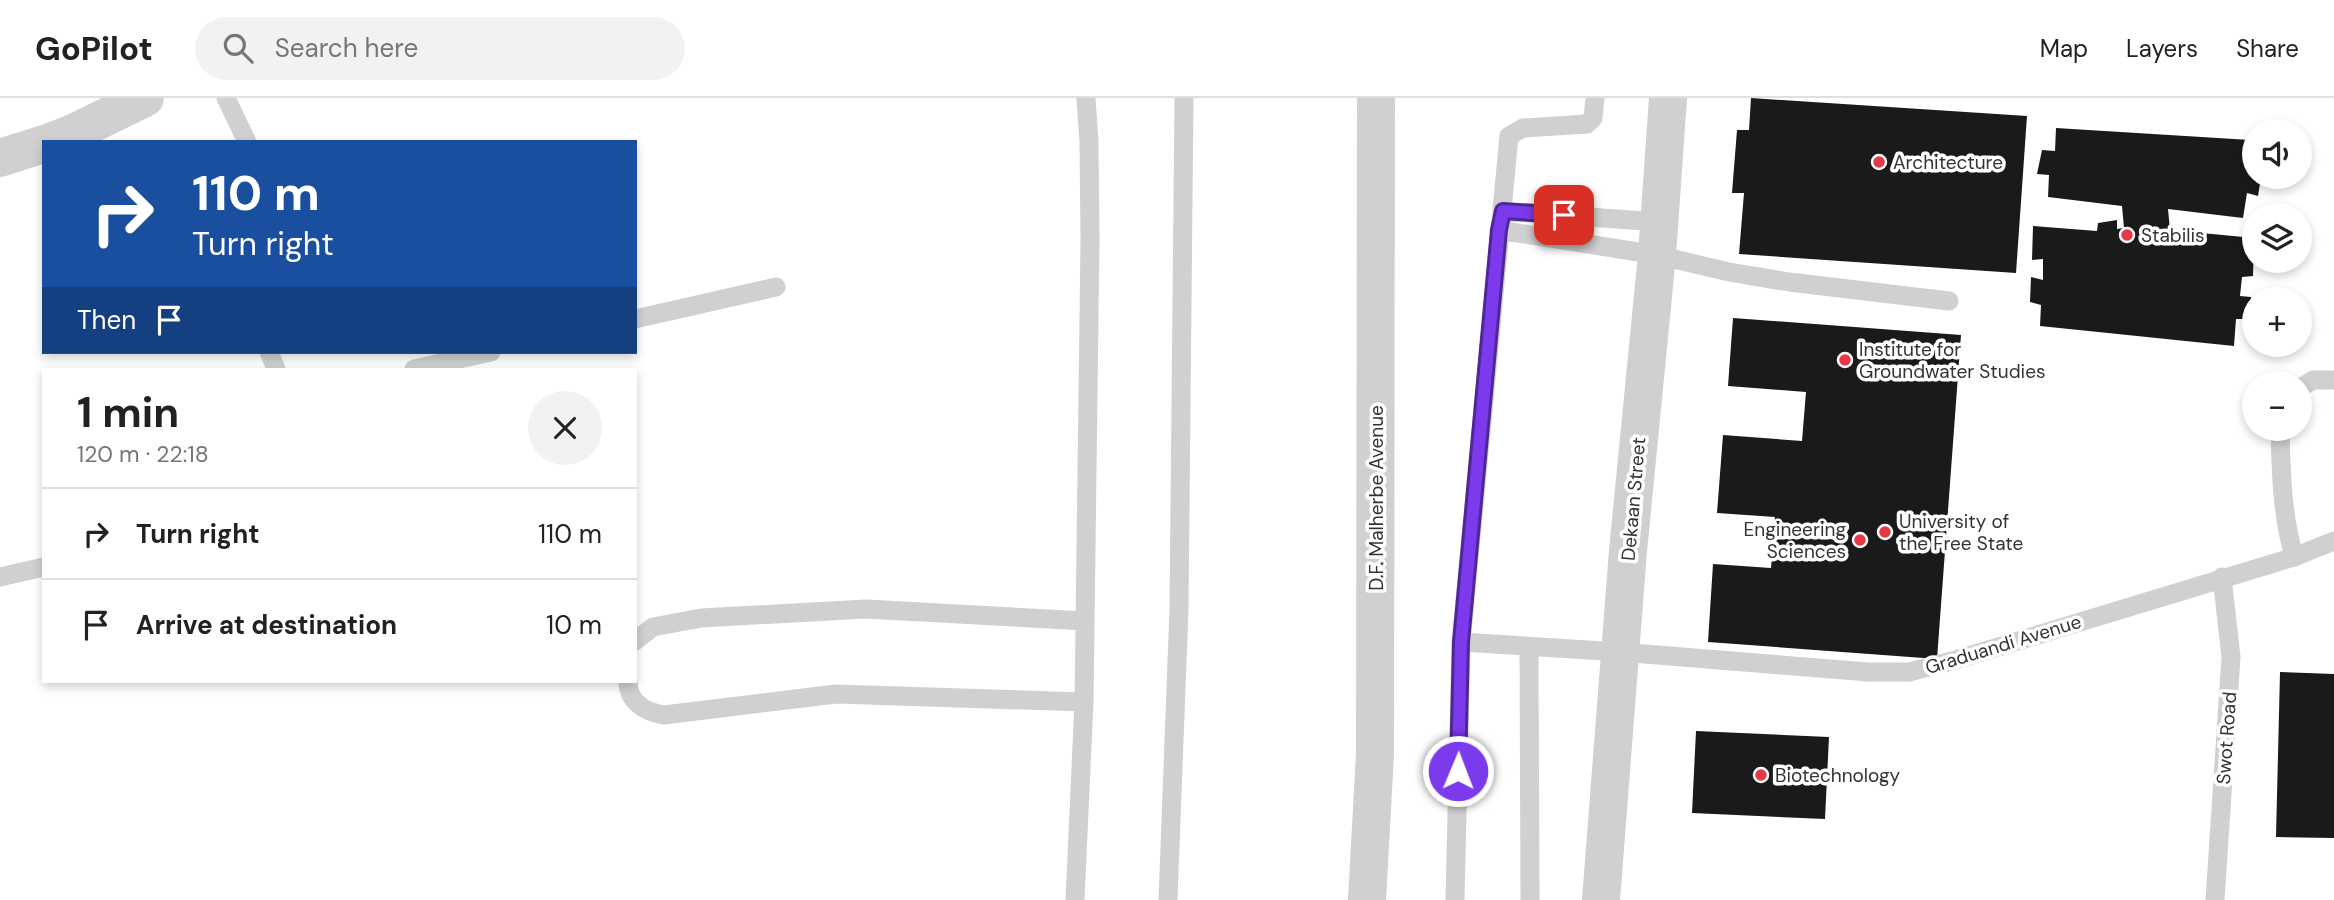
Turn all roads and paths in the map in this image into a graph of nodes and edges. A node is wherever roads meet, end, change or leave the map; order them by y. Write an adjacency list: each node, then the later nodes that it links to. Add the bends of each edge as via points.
1 (145, 98): 8 (street)
2 (226, 98): 9 (lane)
3 (1086, 98): 27 (lane, via 1090,239)
4 (1184, 98): 35 (lane, via 1179,609)
5 (1376, 98): 36 (street, D.F. Malherbe Avenue, via 1375,754)
6 (1595, 98): 12 (lane, via 1587,124 1523,128 1509,136)
7 (1668, 98): 13 (street, Dekaan Street)
8 (55, 140)
9 (246, 140)
10 (42, 145): 11 (street)
11 (0, 158)
12 (1501, 221): 13 (lane); 13 (lane); 29 (lane)
13 (1658, 239): 15 (lane, via 1729,272); 31 (street, Dekaan Street)
14 (776, 288): 16 (lane)
15 (1949, 300)
16 (637, 319)
17 (482, 354): 18 (lane)
18 (419, 368)
19 (2334, 380): 20 (lane)
20 (2312, 381)
21 (2280, 441): 23 (lane, via 2282,500)
22 (2334, 541): 23 (lane, Graduandi Avenue)
23 (2294, 556): 26 (lane, Graduandi Avenue)
24 (42, 568): 25 (lane)
25 (0, 577)
26 (2222, 577): 31 (lane, Graduandi Avenue, via 1909,671 1868,672); 40 (lane, Swot Road, via 2231,657)
27 (1085, 621): 28 (lane, via 866,609 701,618 653,627); 33 (lane)
28 (637, 639)
29 (1461, 642): 30 (lane, Graduandi Avenue); 37 (lane)
30 (1529, 648): 31 (lane, Graduandi Avenue); 38 (lane)
31 (1620, 652): 39 (street, Dekaan Street)
32 (628, 683): 33 (lane, via 637,704 664,715 836,694)
33 (1084, 702): 34 (lane)
34 (1075, 900)
35 (1168, 900)
36 (1367, 900)
37 (1455, 900)
38 (1530, 900)
39 (1601, 900)
40 (2215, 900)

